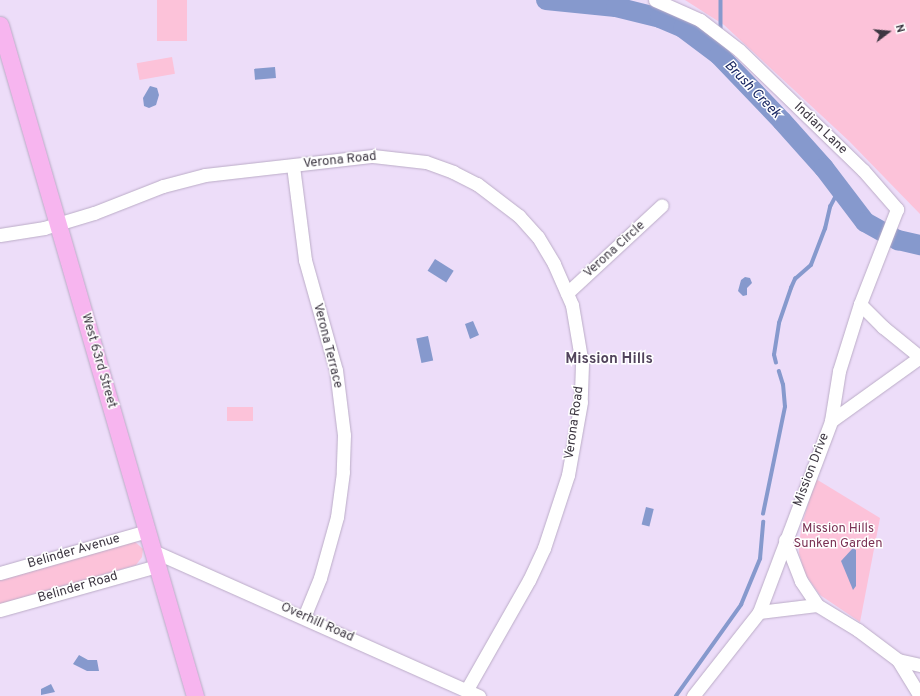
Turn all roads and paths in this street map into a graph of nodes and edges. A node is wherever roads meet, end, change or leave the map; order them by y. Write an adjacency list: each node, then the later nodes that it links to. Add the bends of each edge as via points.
1 (655, 0): 9 (street, Indian Lane, via 700,20 739,50 863,170 897,209)
2 (0, 25): 3 (main road, West 63rd Street)
3 (4, 47): 6 (main road, West 63rd Street)
4 (293, 166): 6 (street, Verona Road, via 224,172 183,180); 8 (street, Verona Road, via 373,156 426,162 453,172 484,188 519,216 538,237); 19 (street, Verona Terrace, via 305,260 336,370 344,435 343,472 337,517 322,571)
5 (662, 205): 8 (street, Verona Circle)
6 (58, 224): 7 (street, Verona Road); 12 (main road, West 63rd Street)
7 (0, 235)
8 (567, 293): 22 (street, Verona Road, via 580,340 582,364 581,402 568,475 546,541 529,580)
9 (860, 304): 10 (street, via 883,327); 11 (street, Indian Lane, via 839,371)
10 (920, 357): 11 (street, Mission Drive)
11 (831, 421): 13 (street, Mission Drive)
12 (147, 531): 14 (main road, West 63rd Street); 15 (street, Belinder Avenue)
13 (785, 540): 16 (street, via 801,582); 18 (street, Mission Drive)
14 (155, 558): 17 (street, Belinder Road); 19 (street, Overhill Road); 23 (main road, West 63rd Street)
15 (0, 573)
16 (817, 605): 18 (street); 20 (street, via 858,630)
17 (0, 610)
18 (758, 612): 25 (street, Mission Drive)
19 (304, 617): 22 (street, Overhill Road)
20 (898, 660): 21 (street); 26 (street)
21 (920, 665)
22 (467, 689): 24 (street, Overhill Road)
23 (195, 696)
24 (479, 696)
25 (694, 696)
26 (920, 696)

